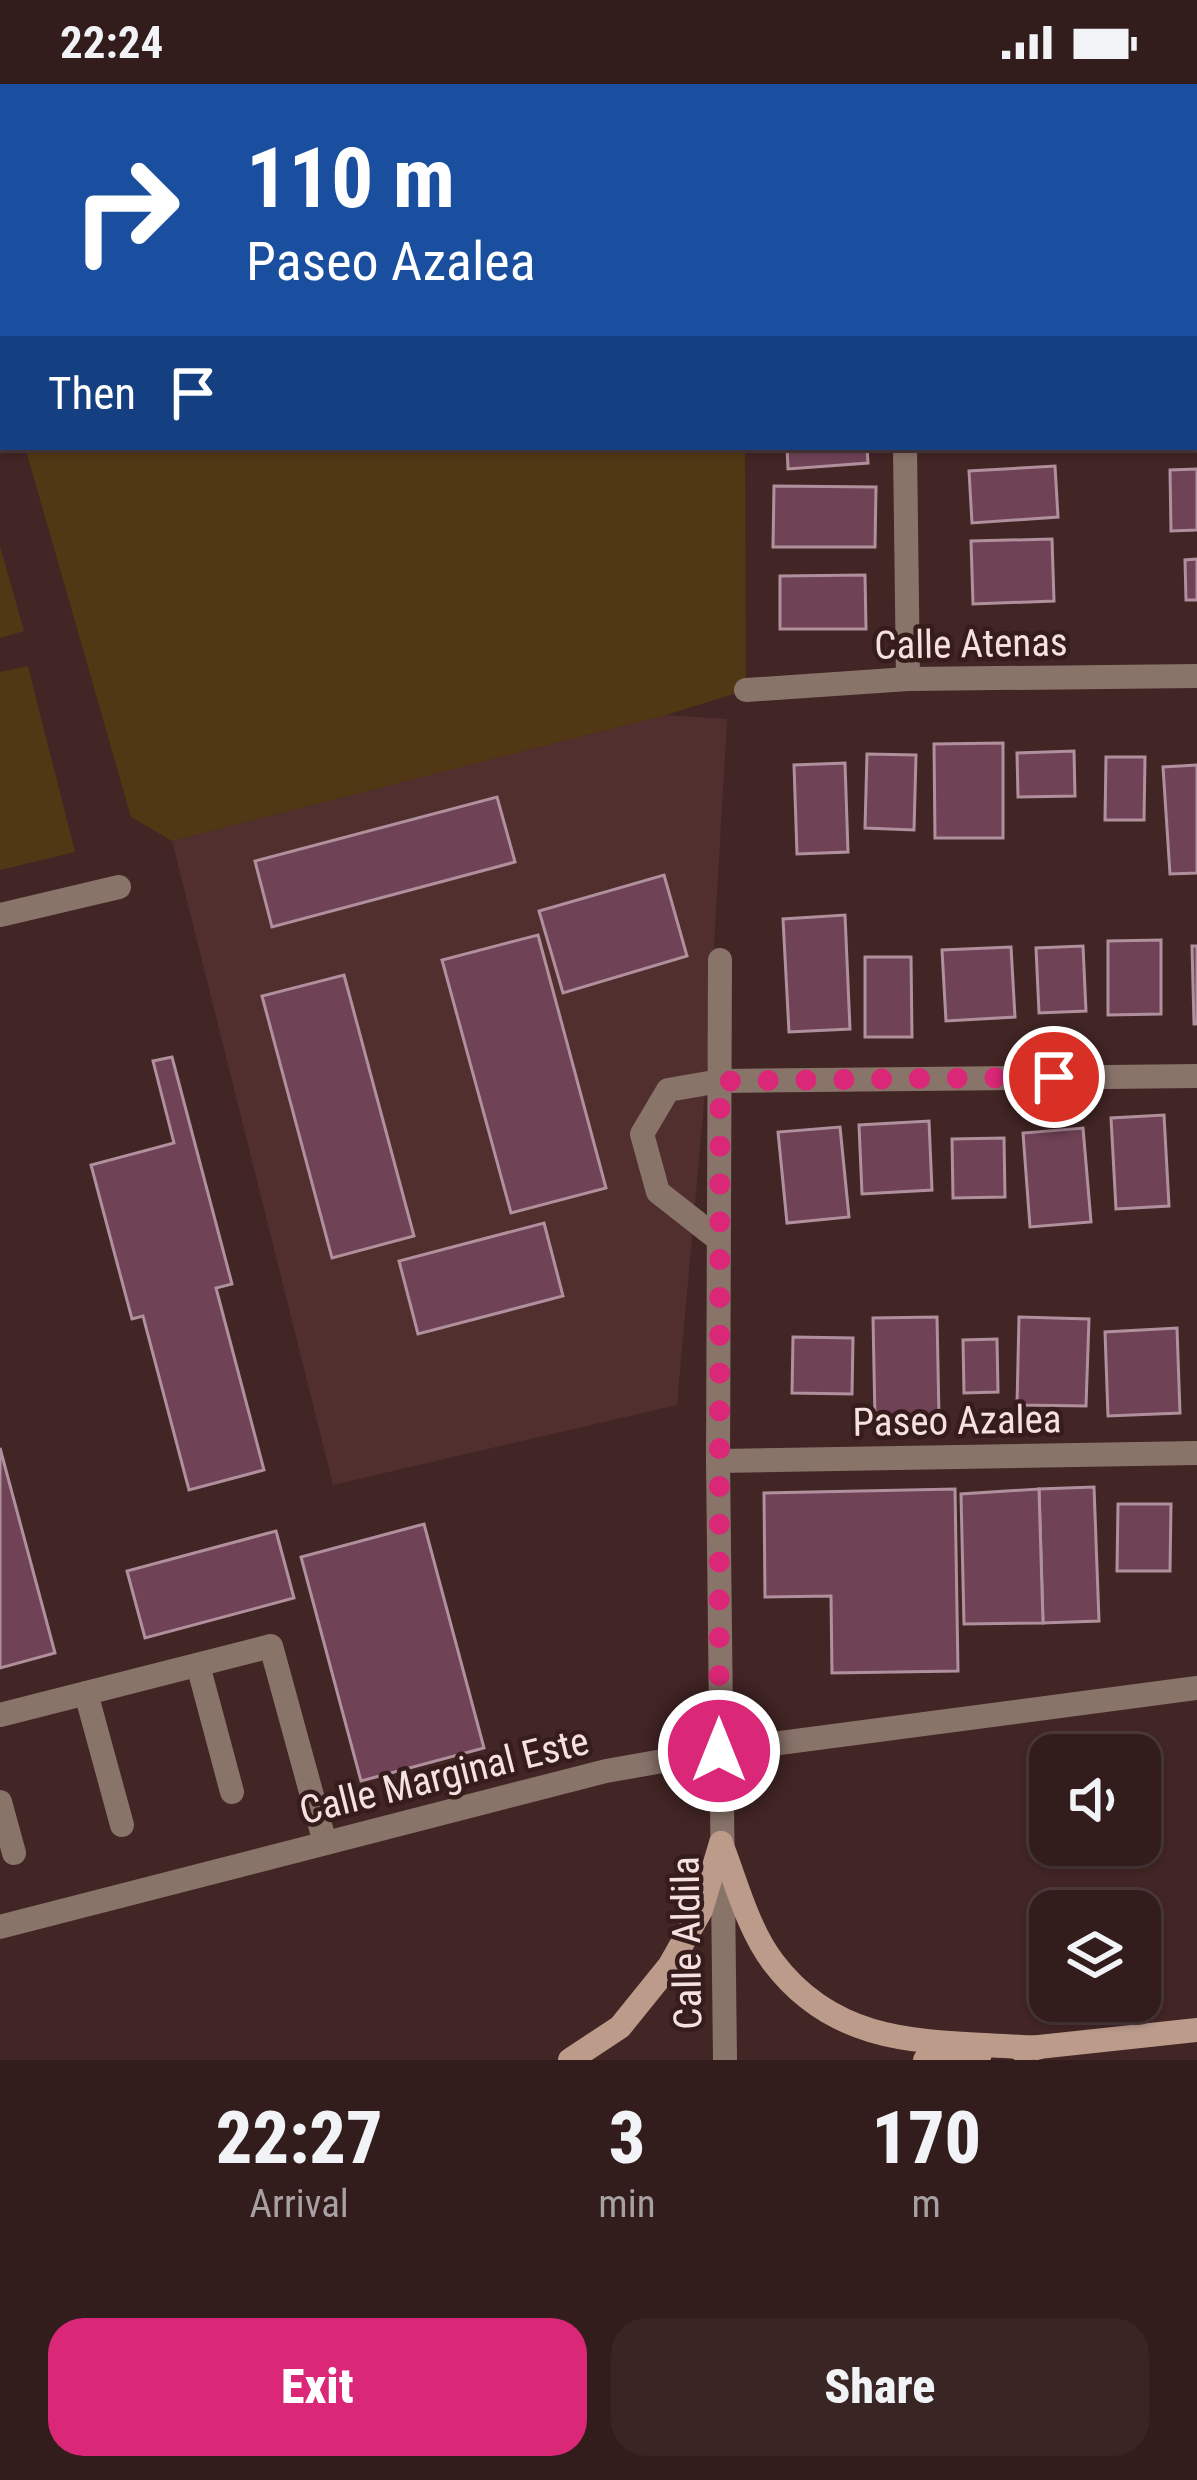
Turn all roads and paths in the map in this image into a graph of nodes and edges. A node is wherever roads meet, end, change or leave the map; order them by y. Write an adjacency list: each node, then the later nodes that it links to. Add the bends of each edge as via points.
1 (905, 450): 3 (street)
2 (1197, 676): 3 (street, Calle Atenas)
3 (908, 679): 4 (street, Calle Atenas)
4 (746, 690)
5 (119, 887): 6 (street)
6 (0, 915)
7 (720, 961): 9 (street, Calle Aldila)
8 (1197, 1076): 9 (street)
9 (720, 1081): 10 (street, Calle Aldila); 10 (street, via 668,1090 642,1134 658,1192)
10 (718, 1239): 12 (street, Calle Aldila)
11 (1197, 1454): 12 (street, Paseo Azalea)
12 (718, 1461): 17 (street, Calle Aldila)
13 (198, 1665): 15 (street); 18 (street); 21 (street, via 272,1646)
14 (1197, 1688): 17 (street, Calle Marginal Este)
15 (86, 1694): 16 (street); 20 (street)
16 (0, 1715)
17 (719, 1751): 21 (street, Calle Marginal Este); 22 (street, Calle Aldila)
18 (232, 1792)
19 (0, 1802): 23 (street)
20 (122, 1825)
21 (325, 1843): 24 (street, Calle Marginal Este)
22 (721, 1843): 26 (main road, via 772,1961 818,2009 876,2035); 27 (main road, via 701,1910 670,1965 620,2027); 28 (street, Calle Aldila)
23 (14, 1852)
24 (0, 1927)
25 (1197, 2030): 26 (main road)
26 (1037, 2048): 29 (main road)
27 (570, 2060)
28 (725, 2060)
29 (925, 2060)

